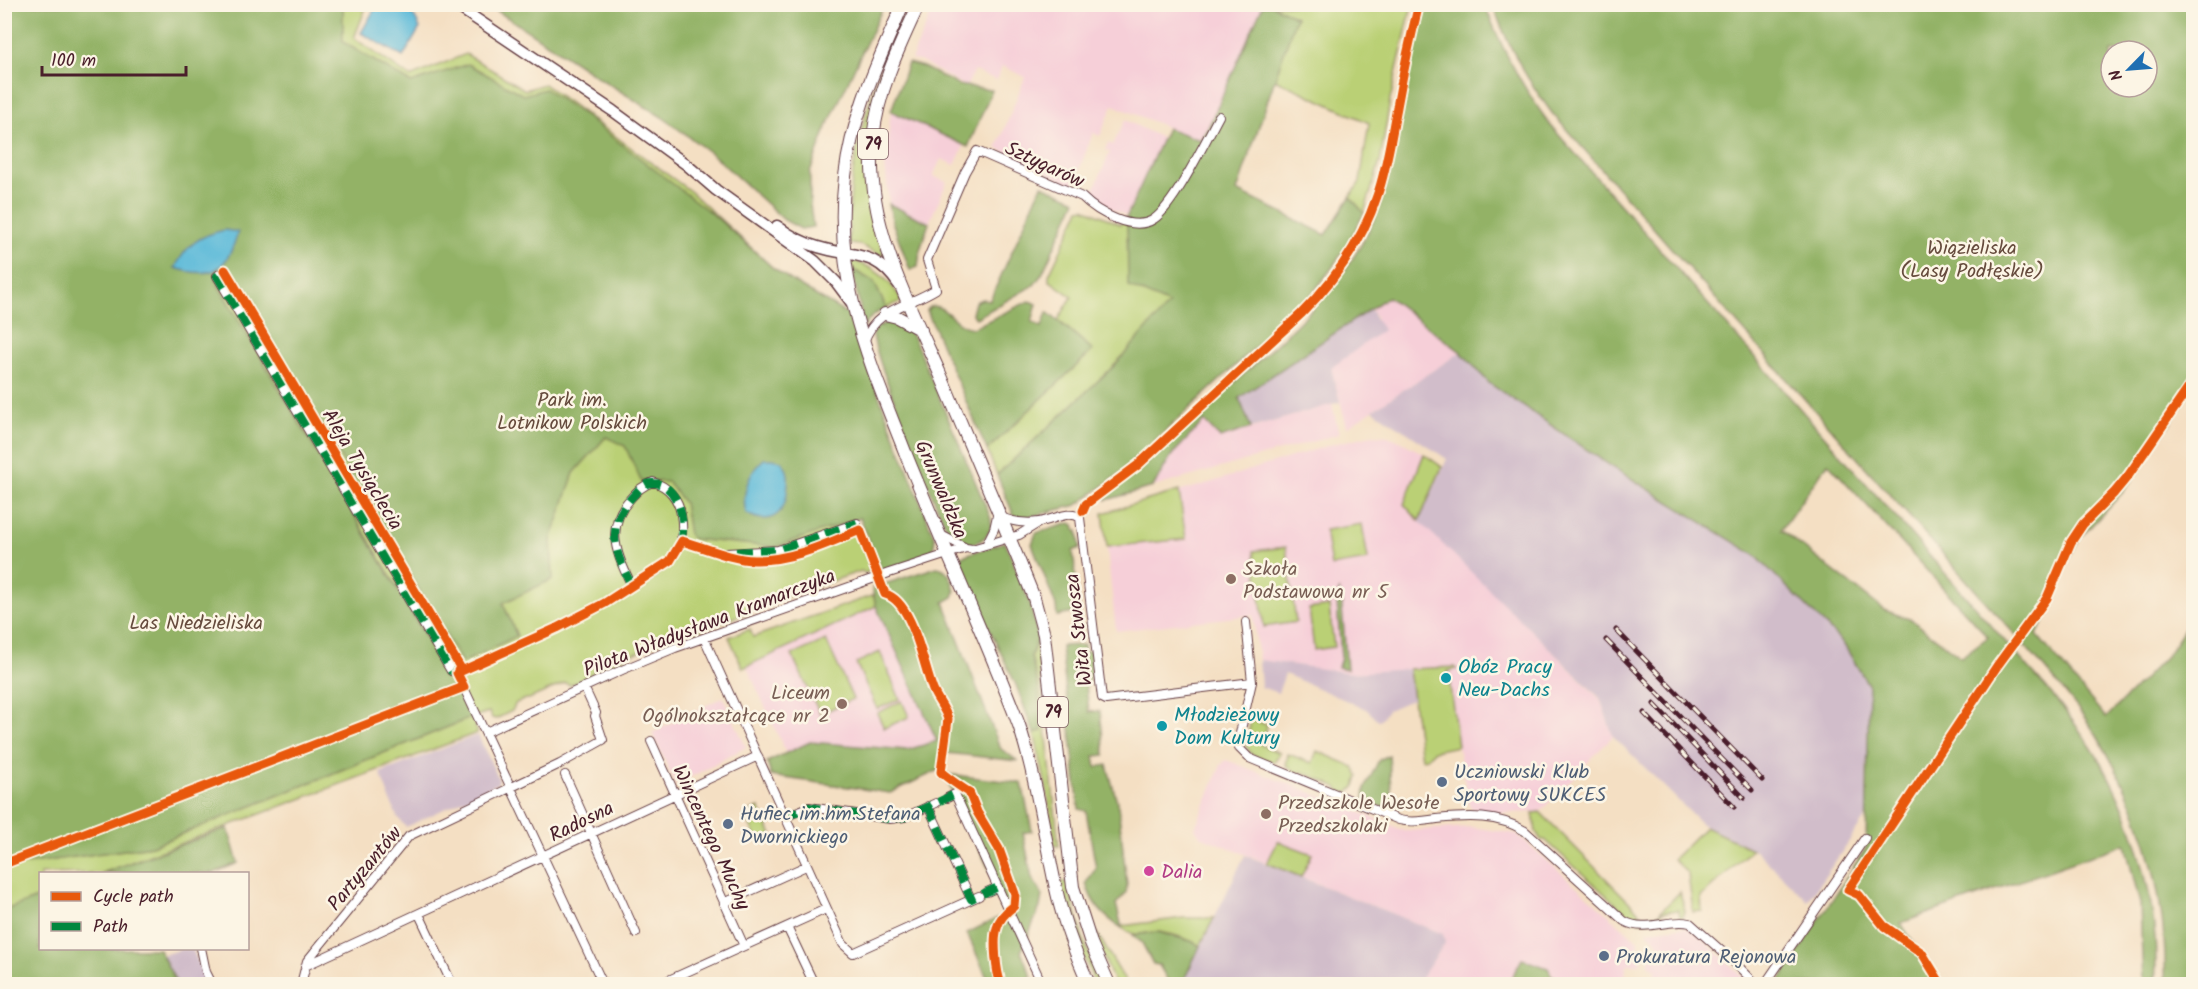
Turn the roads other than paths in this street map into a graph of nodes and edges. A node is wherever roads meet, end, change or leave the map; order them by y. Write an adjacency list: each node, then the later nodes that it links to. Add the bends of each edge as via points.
1 (454, 4): 5 (street)
2 (903, 4): 6 (main road, Grunwaldzka / 79, via 870,81 851,143 843,193)
3 (919, 4): 7 (main road, 79, via 885,84 875,122 872,158 879,219)
4 (1219, 116): 7 (street, Sztygarów, via 1167,204 1154,219 1145,222 1120,220 1082,197 977,151 927,260 936,289)
5 (687, 165): 6 (street, via 784,231 818,248); 8 (street, via 815,261)
6 (843, 252): 7 (street, via 884,266); 8 (main road, Grunwaldzka / 79)
7 (909, 302): 9 (street); 10 (main road, 79)
8 (852, 304): 11 (main road, Grunwaldzka / 79)
9 (885, 314): 10 (main road); 11 (street, via 871,325)
10 (921, 330): 12 (main road, 79)
11 (863, 345): 15 (main road, Grunwaldzka / 79)
12 (999, 514): 13 (street, via 1016,522); 16 (main road, 79); 18 (street)
13 (1040, 522): 16 (street, Pilota Władysława Kramarczyka); 25 (street, Wita Stwosza, via 1073,514 1079,516 1083,527 1102,698)
14 (859, 526): 17 (street, via 780,559 752,560)
15 (939, 533): 19 (street); 20 (main road, Grunwaldzka / 79)
16 (1009, 537): 18 (street, Pilota Władysława Kramarczyka); 57 (main road, 79, via 1034,598 1044,635 1073,887)
17 (682, 541): 21 (street, via 670,561); 21 (street, via 680,510 669,489 653,482 640,488 621,509 614,536)
18 (987, 543): 19 (street, Pilota Władysława Kramarczyka)
19 (966, 548): 20 (street, Pilota Władysława Kramarczyka)
20 (948, 555): 23 (street, Pilota Władysława Kramarczyka); 56 (main road, Grunwaldzka / 79, via 1006,690 1027,750 1057,893)
21 (632, 586): 24 (street, via 557,628)
22 (1246, 622): 25 (street)
23 (704, 638): 26 (street, Pilota Władysława Kramarczyka); 29 (street)
24 (457, 673): 24 (street, Aleja Tysiąclecia, via 451,671 217,276 225,270 460,667); 27 (street, Aleja Tysiąclecia)
25 (1252, 682): 58 (street, via 1238,742 1249,758 1399,820 1473,817 1508,822 1525,831 1624,921 1636,926 1690,923)
26 (584, 687): 27 (street, Pilota Władysława Kramarczyka); 31 (street, Partyzantów, via 603,740)
27 (486, 732): 31 (street, Aleja Tysiąclecia)
28 (651, 741): 32 (street, Wincentego Muchy)
29 (758, 756): 32 (street, Radosna); 34 (street)
30 (565, 775): 35 (street)
31 (512, 786): 37 (street, Aleja Tysiąclecia); 48 (street, Partyzantów, via 409,836)
32 (674, 795): 35 (street, Radosna); 41 (street, Wincentego Muchy)
33 (947, 798): 39 (street, via 955,794)
34 (784, 817): 38 (street); 42 (street, via 809,807 890,819 932,805 975,897 853,953 843,944)
35 (592, 834): 37 (street, Radosna); 45 (street)
36 (1865, 838): 59 (street)
37 (544, 857): 43 (street, Radosna); 52 (street, Aleja Tysiąclecia)
38 (806, 866): 41 (street); 42 (street)
39 (998, 887): 40 (street); 55 (street)
40 (987, 892)
41 (724, 903): 46 (street, Wincentego Muchy)
42 (826, 909): 44 (street)
43 (419, 914): 48 (street, Radosna); 51 (street)
44 (787, 927): 46 (street); 54 (street)
45 (636, 933)
46 (744, 946): 53 (street)
47 (201, 950): 49 (street)
48 (305, 966): 50 (street, Partyzantów)
49 (212, 984)
50 (301, 984)
51 (452, 984)
52 (603, 984)
53 (660, 984)
54 (814, 984)
55 (1042, 984)
56 (1089, 984)
57 (1109, 984)
58 (1756, 984)
59 (1765, 984)

